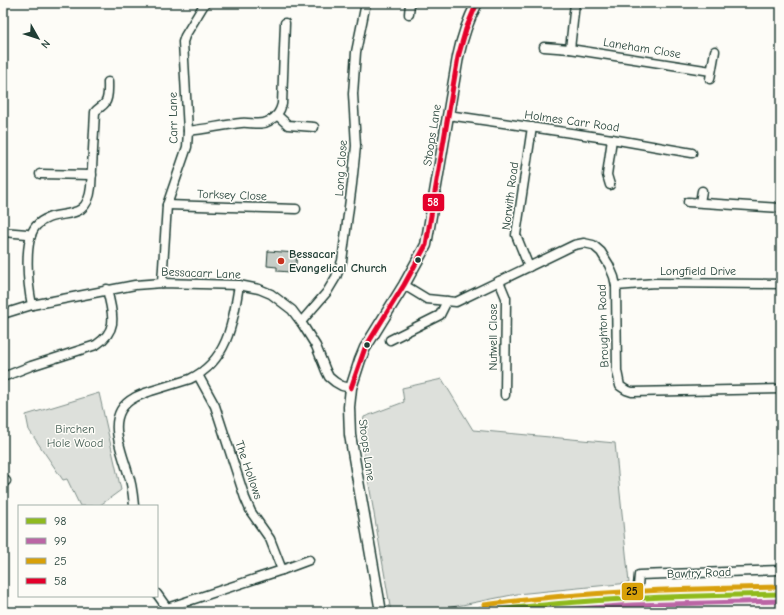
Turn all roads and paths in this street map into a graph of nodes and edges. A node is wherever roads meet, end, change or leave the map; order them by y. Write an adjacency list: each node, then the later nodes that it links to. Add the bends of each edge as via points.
1 (205, 3): 17 (street, Carr Lane, via 183,42)
2 (366, 3): 42 (street, Long Close, via 356,52 353,94 356,146 342,261 327,292)
3 (406, 3): 4 (street)
4 (410, 3): 7 (street)
5 (477, 3): 14 (street, Stoops Lane, via 462,41)
6 (575, 3): 10 (street)
7 (409, 14)
8 (285, 23): 13 (street, via 282,104)
9 (544, 46): 10 (street, Laneham Close)
10 (570, 49): 11 (street, Laneham Close, via 711,75)
11 (715, 51)
12 (108, 82): 21 (street, via 107,101 95,112)
13 (277, 115): 15 (street, via 288,125); 17 (street, via 268,122)
14 (448, 115): 16 (street, Holmes Carr Road); 36 (street, Stoops Lane, via 426,245)
15 (314, 127)
16 (532, 127): 18 (street, Holmes Carr Road); 31 (street, Norwith Road, via 516,235)
17 (188, 131): 26 (street, Carr Lane, via 185,156)
18 (612, 139): 19 (street, Holmes Carr Road); 22 (street, via 607,175)
19 (692, 152)
20 (40, 174): 21 (street)
21 (92, 175): 30 (street, via 90,196 86,204 73,214 43,221 36,226)
22 (610, 185)
23 (702, 191): 25 (street)
24 (688, 202): 25 (street)
25 (700, 202): 27 (street)
26 (167, 205): 28 (street, Torksey Close); 33 (street, Carr Lane)
27 (781, 208)
28 (296, 209)
29 (3, 232): 30 (street)
30 (31, 236): 40 (street, via 28,258)
31 (529, 267): 32 (street, Broughton Road); 37 (street, Broughton Road, via 584,243 593,245 601,252 609,265)
32 (499, 281): 39 (street, Broughton Road, via 456,302); 48 (street, Nutwell Close, via 506,298)
33 (162, 283): 35 (street, Bessacarr Lane); 38 (street, Bessacarr Lane)
34 (781, 284): 37 (street, Longfield Drive, via 655,283)
35 (239, 285): 42 (street, Bessacarr Lane, via 271,294 292,310); 44 (street, via 228,337 219,353)
36 (404, 285): 39 (street, Broughton Road, via 427,299); 46 (street, Stoops Lane, via 365,348)
37 (616, 286): 47 (street, Broughton Road, via 616,371 620,386 626,390 632,392)
38 (106, 289): 40 (street, Bessacarr Lane); 45 (street, via 113,320 110,333 104,340)
39 (447, 301): 43 (street, via 440,315)
40 (32, 305): 41 (street, Bessacarr Lane)
41 (3, 314)
42 (301, 322): 46 (street, Bessacarr Lane, via 316,346 329,377)
43 (390, 340)
44 (198, 375): 49 (street, via 135,397 126,403 120,412 116,432 129,474); 51 (street, The Hollows, via 215,406 251,512 270,539)
45 (3, 377)
46 (352, 388): 57 (street, Stoops Lane, via 349,407 350,435)
47 (781, 389)
48 (505, 394)
49 (134, 505)
50 (309, 560): 51 (street)
51 (282, 570): 56 (street)
52 (781, 570): 55 (street, Bawtry Road, via 639,575)
53 (781, 594): 55 (highway, Bawtry Road)
54 (158, 597): 56 (street)
55 (637, 597): 58 (highway, Bawtry Road)
56 (163, 610)
57 (381, 612)
58 (485, 612)

